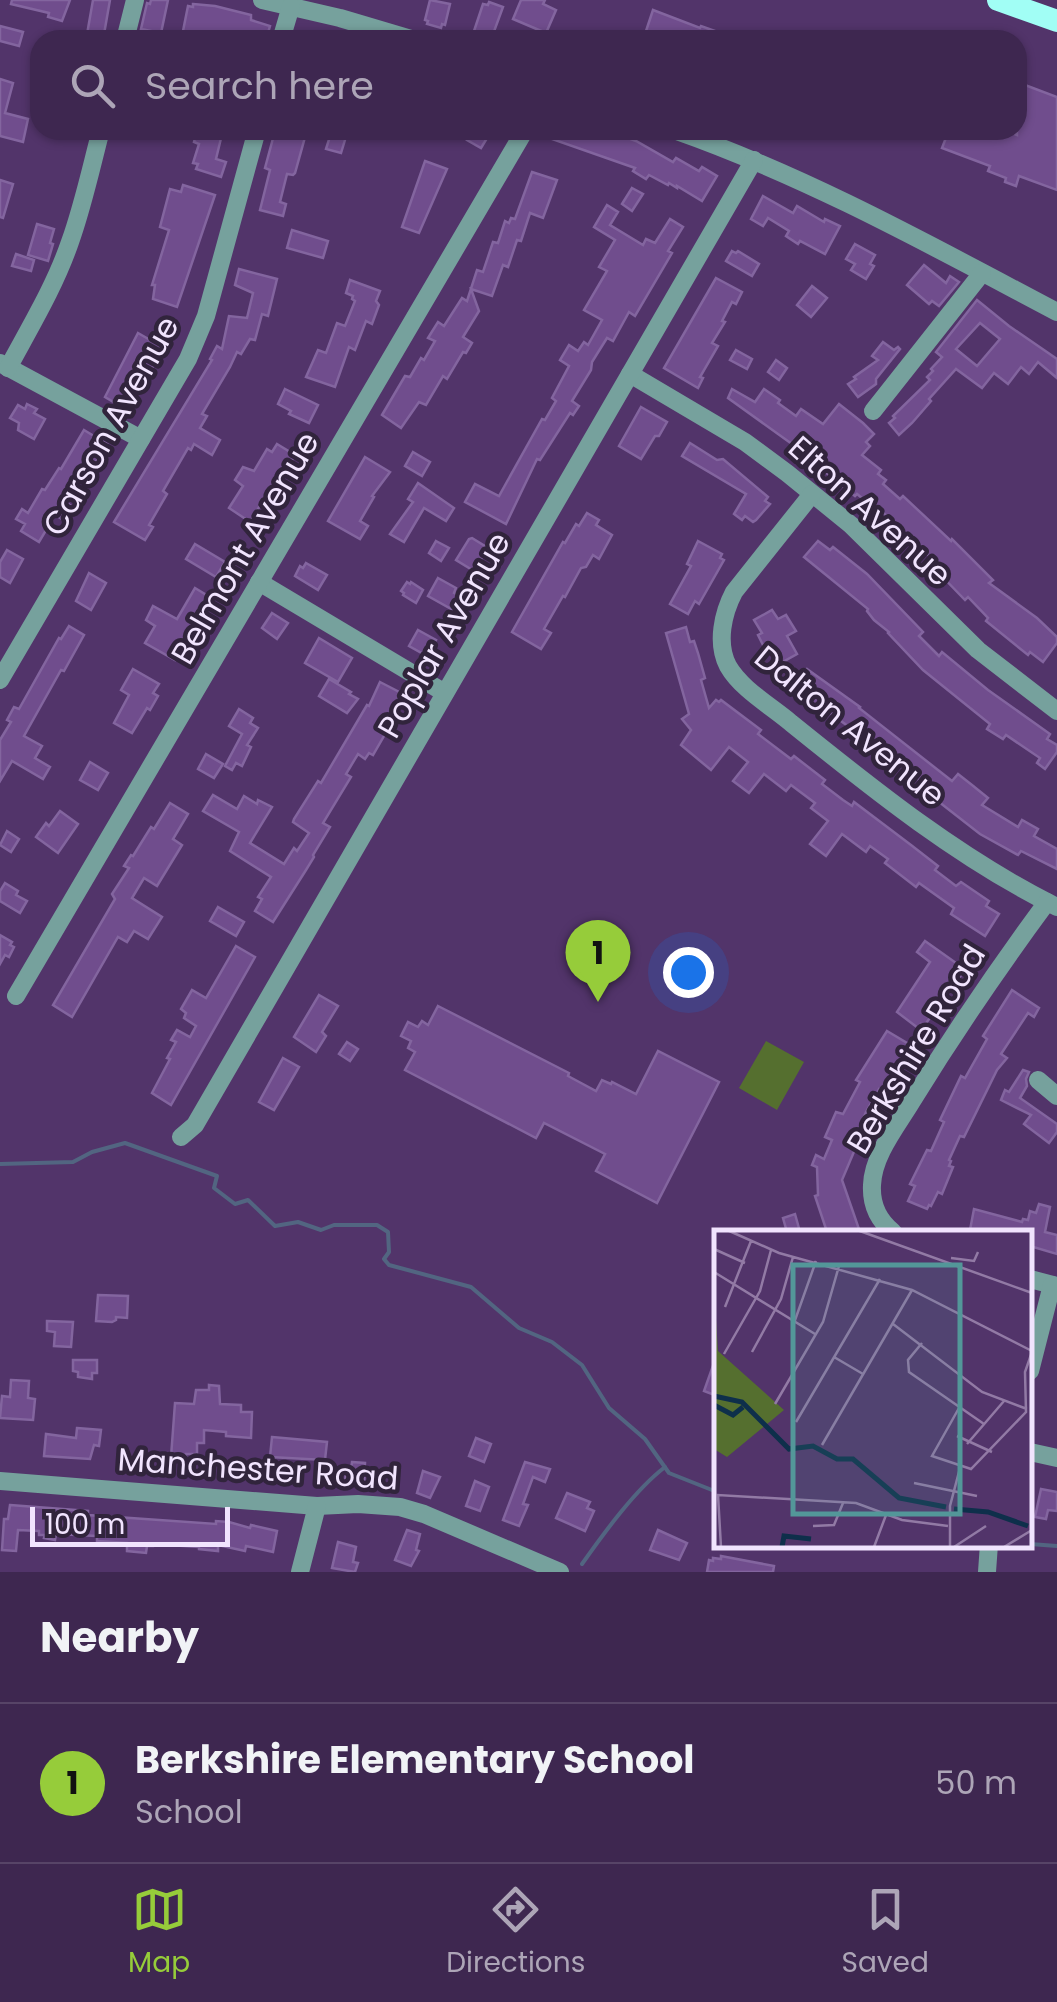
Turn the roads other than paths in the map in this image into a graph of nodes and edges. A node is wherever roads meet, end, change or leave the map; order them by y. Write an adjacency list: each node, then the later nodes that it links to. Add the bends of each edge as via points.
1 (135, 0): 6 (street)
2 (262, 0): 4 (street)
3 (998, 0): 5 (main road)
4 (290, 6): 7 (street); 8 (street)
5 (1057, 21)
6 (127, 30)
7 (284, 30)
8 (378, 30)
9 (98, 140): 16 (street, via 70,243 41,308)
10 (254, 140): 19 (street, Carson Avenue, via 206,316)
11 (519, 140): 21 (street, Belmont Avenue)
12 (701, 140): 13 (street)
13 (754, 160): 14 (street); 17 (street, Poplar Avenue)
14 (982, 273): 15 (street); 18 (street)
15 (1057, 312)
16 (4, 365): 19 (street)
17 (630, 374): 20 (street, Elton Avenue, via 745,442); 23 (street, Poplar Avenue)
18 (873, 411)
19 (141, 439): 22 (street, Carson Avenue)
20 (812, 494): 24 (street, Elton Avenue, via 978,650); 25 (street, Dalton Avenue, via 728,602 722,624 727,664 799,729 940,837)
21 (259, 582): 23 (street); 26 (street, Belmont Avenue)
22 (0, 680)
23 (445, 693): 29 (street, Poplar Avenue, via 194,1125)
24 (1057, 711)
25 (1052, 904): 30 (street, Berkshire Road, via 954,1034 883,1149 873,1196)
26 (16, 996)
27 (1038, 1080): 28 (street)
28 (1057, 1096)
29 (181, 1137)
30 (891, 1230)
31 (1055, 1286): 32 (street)
32 (1032, 1364)
33 (1032, 1452): 34 (street)
34 (1057, 1458)
35 (0, 1481): 36 (street, Manchester Road)
36 (317, 1506): 38 (street); 39 (street, Manchester Road, via 400,1507)
37 (989, 1547): 40 (street)
38 (300, 1572)
39 (560, 1572)
40 (987, 1572)

